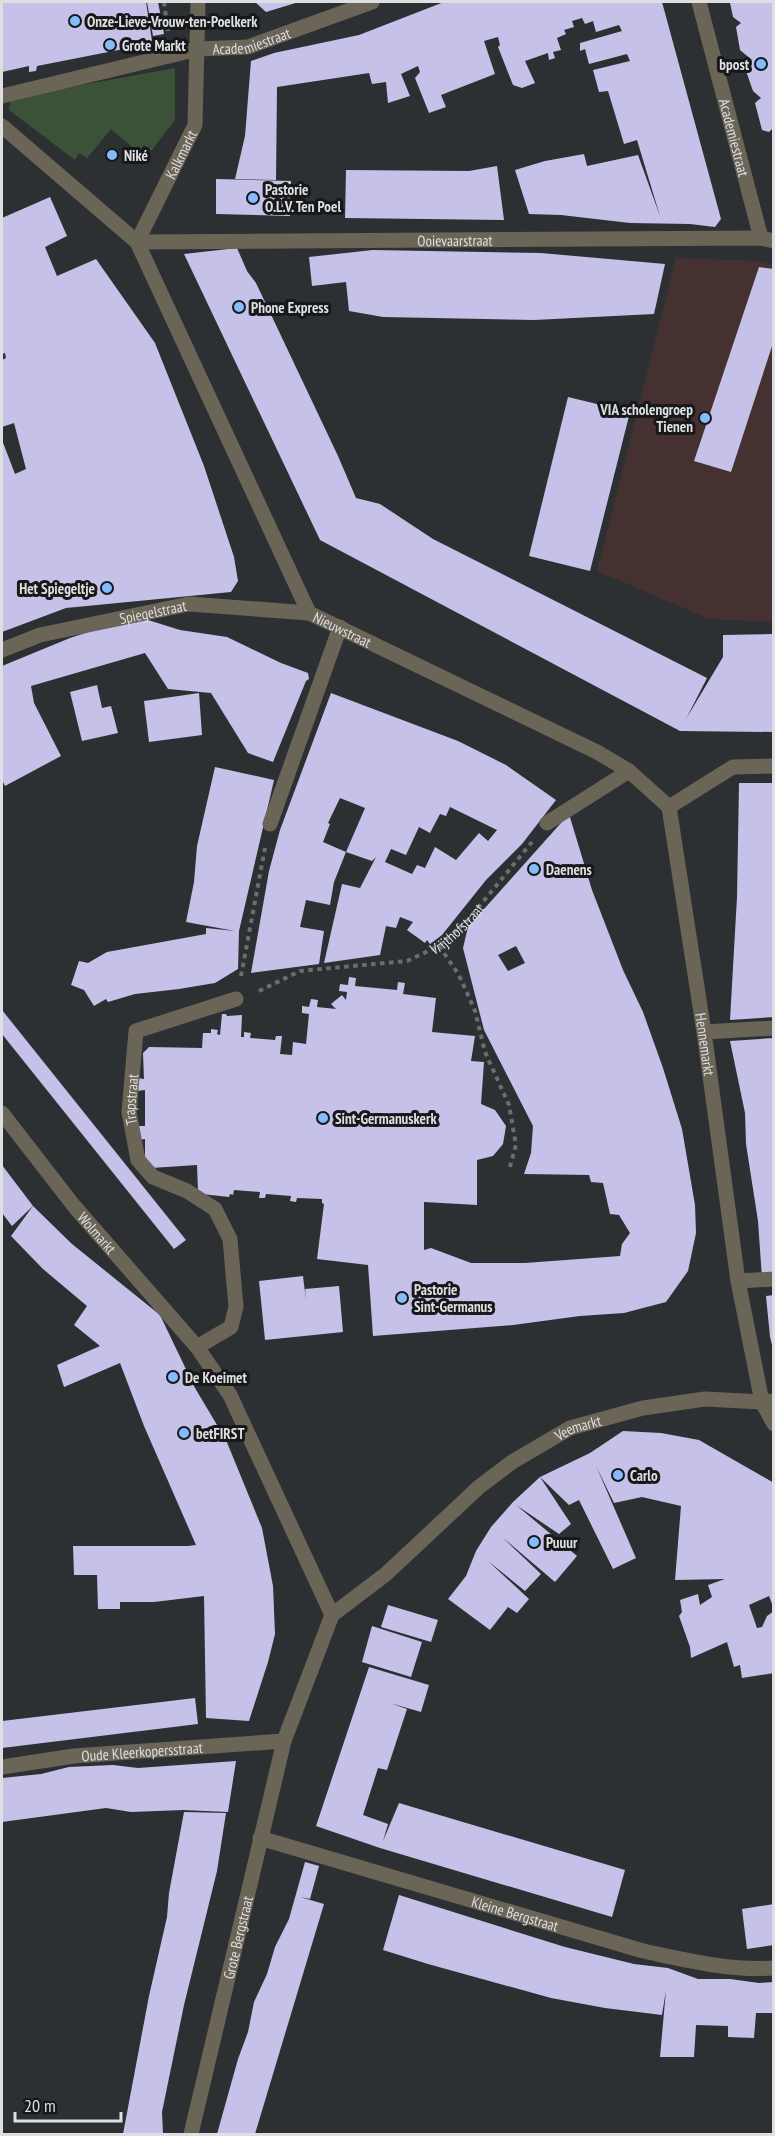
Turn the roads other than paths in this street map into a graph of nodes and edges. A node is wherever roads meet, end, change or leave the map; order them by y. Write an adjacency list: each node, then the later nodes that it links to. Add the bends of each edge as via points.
1 (198, 2): 4 (street)
2 (372, 2): 4 (street, Academiestraat, via 248,47)
3 (699, 2): 7 (street, Academiestraat)
4 (198, 49): 5 (street); 8 (street, Kalkmarkt, via 195,124)
5 (2, 96)
6 (2, 126): 8 (street)
7 (767, 239): 8 (street, Ooievaarstraat)
8 (137, 242): 9 (street, Nieuwstraat)
9 (309, 613): 10 (street, Nieuwstraat); 11 (street, Spiegelstraat, via 189,604 40,635)
10 (340, 627): 13 (street, Nieuwstraat); 16 (street)
11 (2, 650)
12 (774, 766): 14 (street, via 733,767)
13 (629, 771): 14 (street, Nieuwstraat); 15 (street)
14 (669, 807): 19 (street, Hennemarkt)
15 (547, 823)
16 (270, 824)
17 (238, 991): 23 (street, Trapstraat, via 136,1031 129,1112 138,1160 153,1177 187,1191 215,1209 230,1239 236,1307 231,1327)
18 (774, 1028): 19 (street)
19 (704, 1032): 22 (street, Hennemarkt)
20 (2, 1113): 23 (street, Wolmarkt, via 74,1206)
21 (774, 1279): 22 (street)
22 (738, 1281): 24 (street)
23 (197, 1347): 26 (street, via 230,1395)
24 (768, 1402): 25 (street); 26 (street, Veemarkt, via 705,1399 643,1408 570,1428 512,1462 479,1487 386,1574)
25 (774, 1424)
26 (332, 1615): 27 (street)
27 (284, 1741): 28 (street, Oude Kleerkopersstraat, via 74,1756); 29 (street, Grote Bergstraat)
28 (2, 1767)
29 (260, 1838): 30 (street, Kleine Bergstraat, via 643,1951 701,1964 753,1970); 31 (street, Grote Bergstraat)
30 (774, 1968)
31 (191, 2134)

